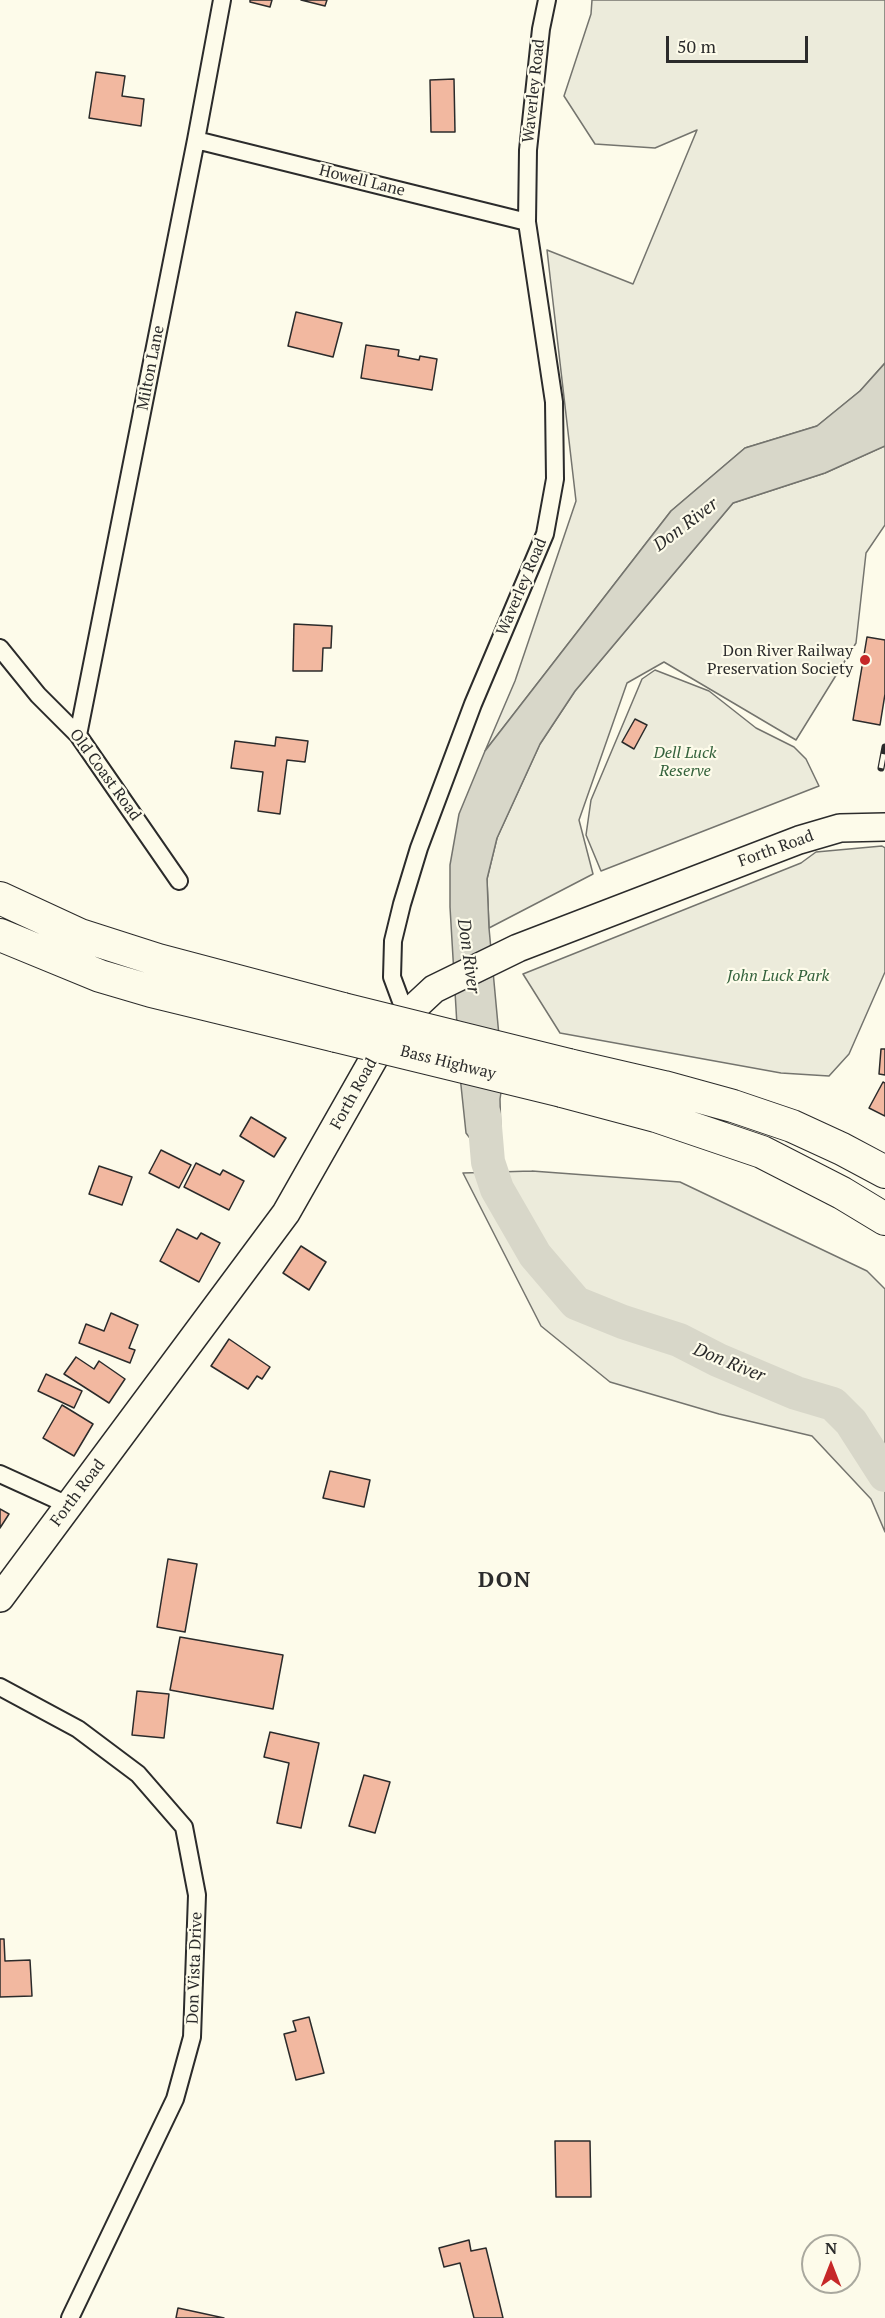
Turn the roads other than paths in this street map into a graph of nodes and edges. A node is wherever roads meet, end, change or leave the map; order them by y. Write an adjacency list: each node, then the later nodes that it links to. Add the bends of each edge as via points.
1 (222, 0): 3 (street, Milton Lane)
2 (547, 0): 4 (street, Waverley Road, via 528,150)
3 (196, 140): 4 (street, Howell Lane); 6 (street, Milton Lane)
4 (527, 222): 11 (street, Waverley Road, via 554,402 555,479 545,534 473,704 402,904 393,940 393,977 402,1004)
5 (0, 648): 6 (street, Old Coast Road, via 38,695)
6 (78, 735): 8 (street, Old Coast Road)
7 (885, 827): 11 (main road, Forth Road, via 840,828 798,840 518,948 434,988)
8 (179, 880)
9 (0, 898): 12 (highway, Bass Highway, via 80,934)
10 (0, 935): 12 (highway, Bass Highway, via 45,955 201,1005)
11 (410, 1011): 17 (main road, Forth Road, via 390,1030 286,1213)
12 (340, 1022): 13 (highway, Bass Highway, bridge)
13 (565, 1078): 14 (highway, Bass Highway, via 664,1087 782,1123); 15 (highway, Bass Highway, via 656,1116 762,1152 842,1192)
14 (885, 1172)
15 (885, 1220)
16 (0, 1474): 17 (street)
17 (68, 1506): 18 (main road, Forth Road)
18 (0, 1598)
19 (0, 1686): 20 (street, Don Vista Drive, via 78,1729 138,1774 184,1827 197,1895 192,2037 175,2098)
20 (70, 2318)

